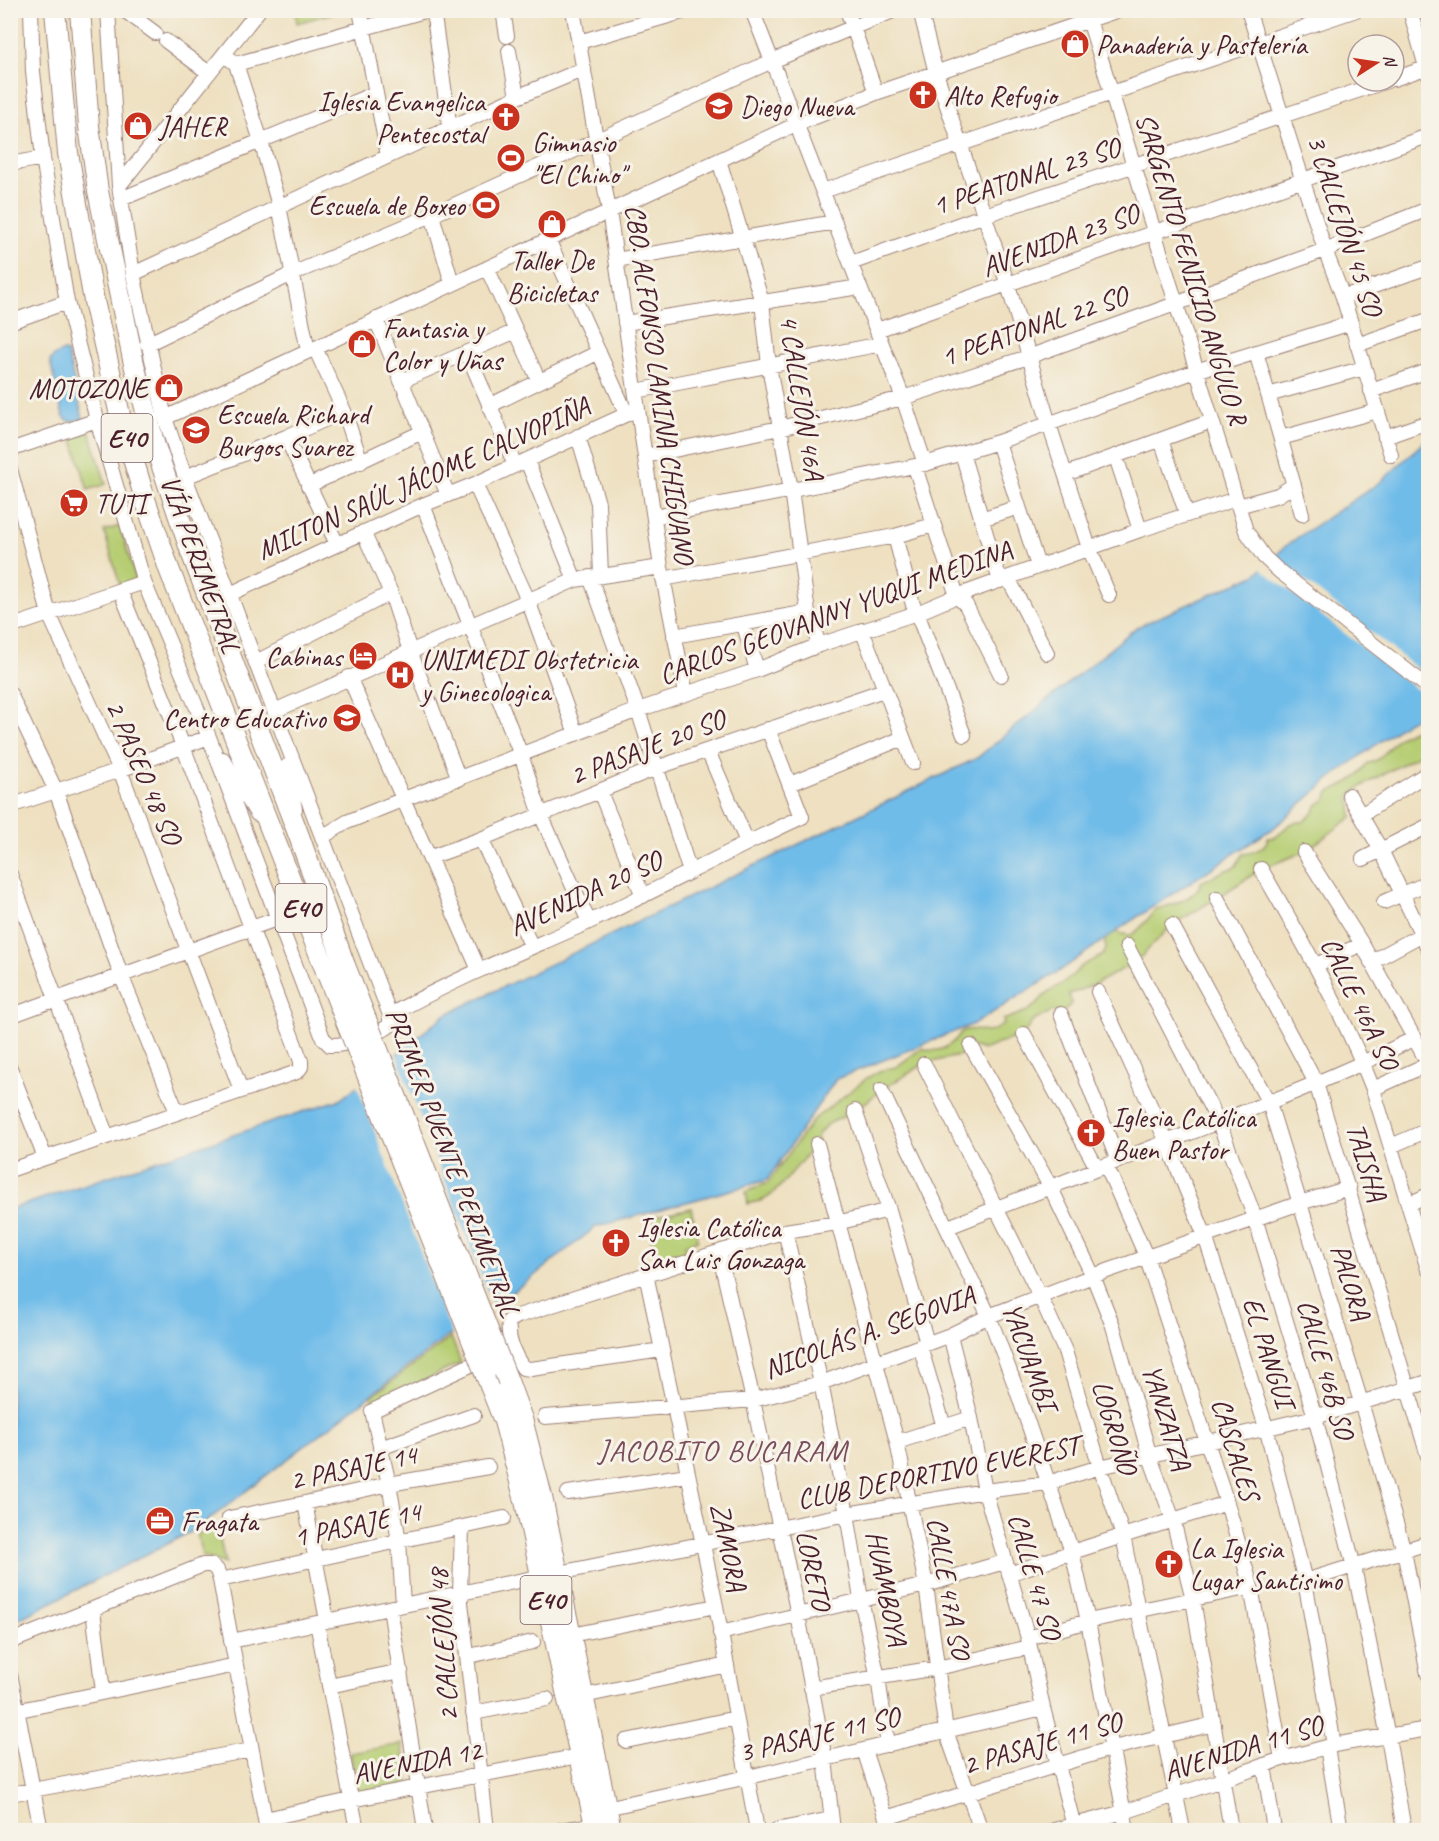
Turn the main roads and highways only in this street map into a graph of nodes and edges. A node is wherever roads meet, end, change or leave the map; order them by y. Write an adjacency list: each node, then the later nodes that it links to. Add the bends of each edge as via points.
1 (55, 10): 6 (highway, VÍA PERIMETRAL / E40, via 68,153 94,301 120,415 169,569)
2 (80, 10): 4 (highway, VÍA PERIMETRAL / E40)
3 (91, 10): 4 (highway)
4 (84, 61): 5 (highway, VÍA PERIMETRAL / E40, via 98,191 154,443)
5 (344, 963): 7 (highway, PRIMER PUENTE PERIMETRAL / E40, bridge, via 515,1375)
6 (326, 971): 7 (highway, PRIMER PUENTE PERIMETRAL / E40, bridge, via 504,1421)
7 (550, 1574): 8 (highway, E40, via 579,1756); 8 (highway, E40, via 584,1696 606,1808)
8 (600, 1829)

